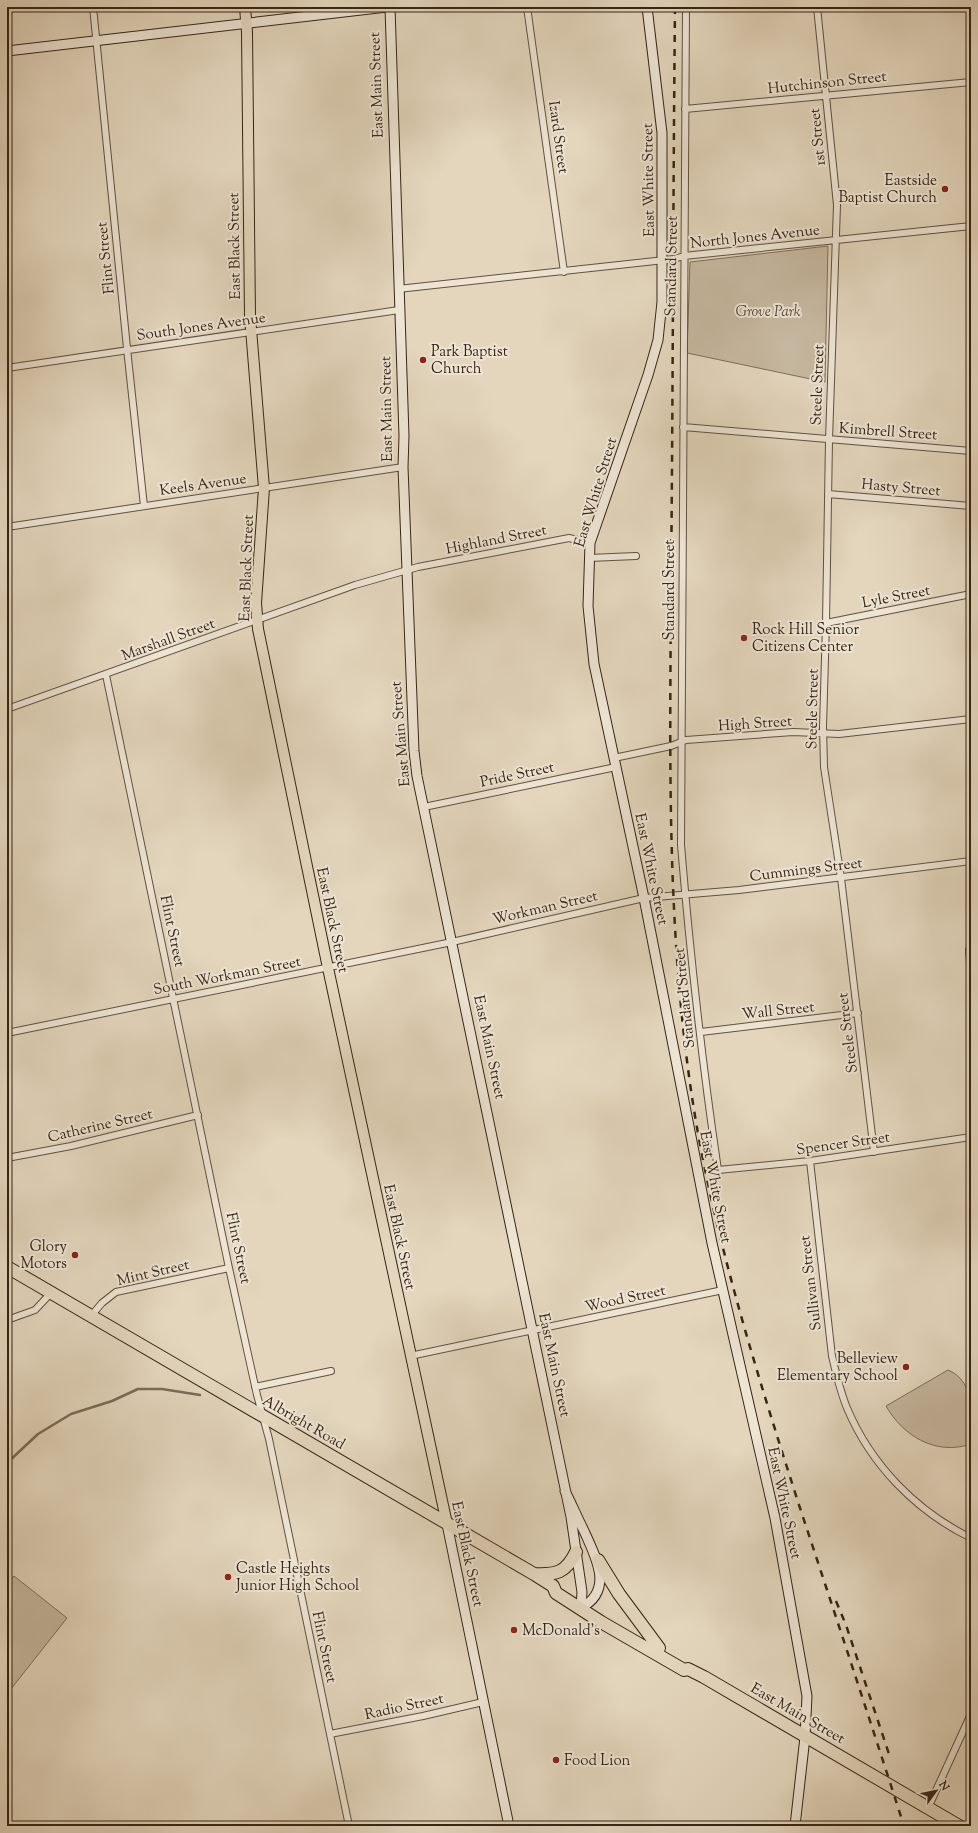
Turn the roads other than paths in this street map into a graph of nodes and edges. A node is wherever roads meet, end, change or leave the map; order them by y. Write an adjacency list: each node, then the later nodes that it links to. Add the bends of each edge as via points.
1 (94, 7): 9 (street, Flint Street)
2 (245, 7): 8 (main road, East Black Street)
3 (388, 7): 8 (street); 19 (street, East Main Street)
4 (527, 7): 18 (street, Izard Street)
5 (647, 7): 17 (street, East White Street, via 662,133)
6 (686, 7): 13 (street, Standard Street)
7 (817, 7): 12 (street, 1st Street)
8 (246, 23): 9 (street); 21 (main road, East Black Street)
9 (97, 40): 10 (street); 22 (street, Flint Street)
10 (7, 51)
11 (971, 82): 12 (street, Hutchinson Street)
12 (826, 96): 13 (street, Hutchinson Street); 15 (street, 1st Street, via 837,206)
13 (685, 109): 16 (street, Standard Street)
14 (971, 226): 15 (street, North Jones Avenue)
15 (835, 240): 16 (street, North Jones Avenue); 25 (street, Steele Street)
16 (684, 256): 17 (street, North Jones Avenue); 24 (street, Standard Street)
17 (663, 260): 18 (street, North Jones Avenue); 33 (street, East White Street, via 658,340)
18 (564, 272): 19 (street, North Jones Avenue)
19 (398, 289): 20 (street, East Main Street)
20 (399, 310): 21 (street, South Jones Avenue); 27 (street, East Main Street)
21 (250, 332): 22 (street, South Jones Avenue); 28 (main road, East Black Street)
22 (127, 350): 23 (street, South Jones Avenue); 30 (street, Flint Street)
23 (7, 368)
24 (683, 427): 25 (street, Kimbrell Street); 44 (street, Standard Street)
25 (828, 440): 26 (street, Kimbrell Street); 29 (street, Steele Street)
26 (971, 451)
27 (403, 467): 28 (street, Keels Avenue); 36 (street, East Main Street)
28 (264, 488): 30 (street, Keels Avenue); 38 (main road, East Black Street)
29 (828, 494): 31 (street, Hasty Street); 39 (street, Steele Street)
30 (144, 506): 32 (street, Keels Avenue)
31 (971, 506)
32 (7, 527)
33 (590, 543): 35 (street, East White Street); 36 (street, Highland Street, via 568,538)
34 (636, 556): 35 (street)
35 (589, 558): 45 (street, East White Street, via 590,635)
36 (406, 570): 38 (street, Marshall Street, via 355,585); 46 (street, East Main Street, via 414,751)
37 (971, 594): 39 (street, Lyle Street)
38 (257, 620): 40 (street, Marshall Street); 53 (main road, East Black Street)
39 (826, 623): 43 (street, Steele Street)
40 (106, 675): 41 (street, Marshall Street); 55 (street, Flint Street)
41 (7, 710)
42 (971, 719): 43 (street, High Street)
43 (823, 734): 44 (street, High Street, via 793,732); 48 (street, Steele Street, via 824,768)
44 (681, 742): 45 (street, High Street); 49 (street, Standard Street, via 681,845)
45 (615, 762): 46 (street, Pride Street); 50 (street, East White Street)
46 (424, 807): 51 (street, East Main Street)
47 (971, 861): 48 (street, Cummings Street)
48 (841, 878): 49 (street, Cummings Street); 56 (street, Steele Street)
49 (685, 895): 50 (street, Cummings Street); 57 (street, Standard Street)
50 (644, 898): 51 (street, Workman Street); 67 (street, East White Street)
51 (452, 942): 53 (street, South Workman Street); 71 (street, East Main Street)
52 (971, 943): 54 (street)
53 (328, 968): 55 (street, South Workman Street); 72 (main road, East Black Street)
54 (971, 976)
55 (174, 999): 58 (street, South Workman Street); 59 (street, Flint Street)
56 (858, 1013): 57 (street, Wall Street); 61 (street, Steele Street)
57 (701, 1032): 64 (street, Standard Street)
58 (7, 1033)
59 (198, 1115): 62 (street, Catherine Street, via 72,1146); 66 (street, Flint Street)
60 (971, 1138): 61 (street, Spencer Street)
61 (874, 1152): 63 (street, Spencer Street)
62 (7, 1158)
63 (810, 1161): 64 (street, Spencer Street); 78 (street, Sullivan Street, via 832,1356 847,1408 873,1454 893,1480 937,1519)
64 (718, 1170)
65 (7, 1267): 68 (highway, Albright Road)
66 (229, 1268): 69 (street, Mint Street, via 116,1292); 74 (street, Flint Street)
67 (723, 1290): 71 (street, Wood Street); 89 (street, East White Street, via 776,1518 807,1696)
68 (51, 1293): 69 (highway, Albright Road); 70 (street, via 35,1310)
69 (91, 1316): 75 (highway, Albright Road)
70 (7, 1320)
71 (532, 1330): 72 (street, Wood Street); 76 (street, East Main Street)
72 (410, 1356): 77 (main road, East Black Street)
73 (331, 1372): 74 (street)
74 (255, 1387): 75 (street, Flint Street)
75 (263, 1417): 77 (highway, Albright Road); 88 (street, Flint Street)
76 (565, 1491): 79 (street, East Main Street); 80 (street, East Main Street)
77 (447, 1524): 81 (highway, Albright Road); 86 (street, East Black Street)
78 (971, 1538)
79 (576, 1552): 81 (highway, via 572,1562 562,1571); 82 (street, East Main Street)
80 (598, 1560): 82 (street, East Main Street, via 600,1583 597,1593); 84 (highway, via 618,1594)
81 (534, 1574): 82 (highway, Albright Road, via 553,1586 556,1593)
82 (584, 1604): 83 (highway, East Main Street)
83 (624, 1630): 84 (highway, East Main Street); 85 (highway, East Main Street, via 684,1670)
84 (658, 1648): 85 (highway, East Main Street, via 686,1665)
85 (688, 1669): 89 (highway, East Main Street)
86 (483, 1702): 88 (street, Radio Street); 92 (street, East Black Street)
87 (971, 1714): 90 (street)
88 (330, 1734): 91 (street, Flint Street)
89 (805, 1736): 90 (highway, East Main Street); 93 (street, East White Street)
90 (928, 1808): 94 (highway)
91 (349, 1826)
92 (509, 1826)
93 (795, 1826)
94 (959, 1826)

